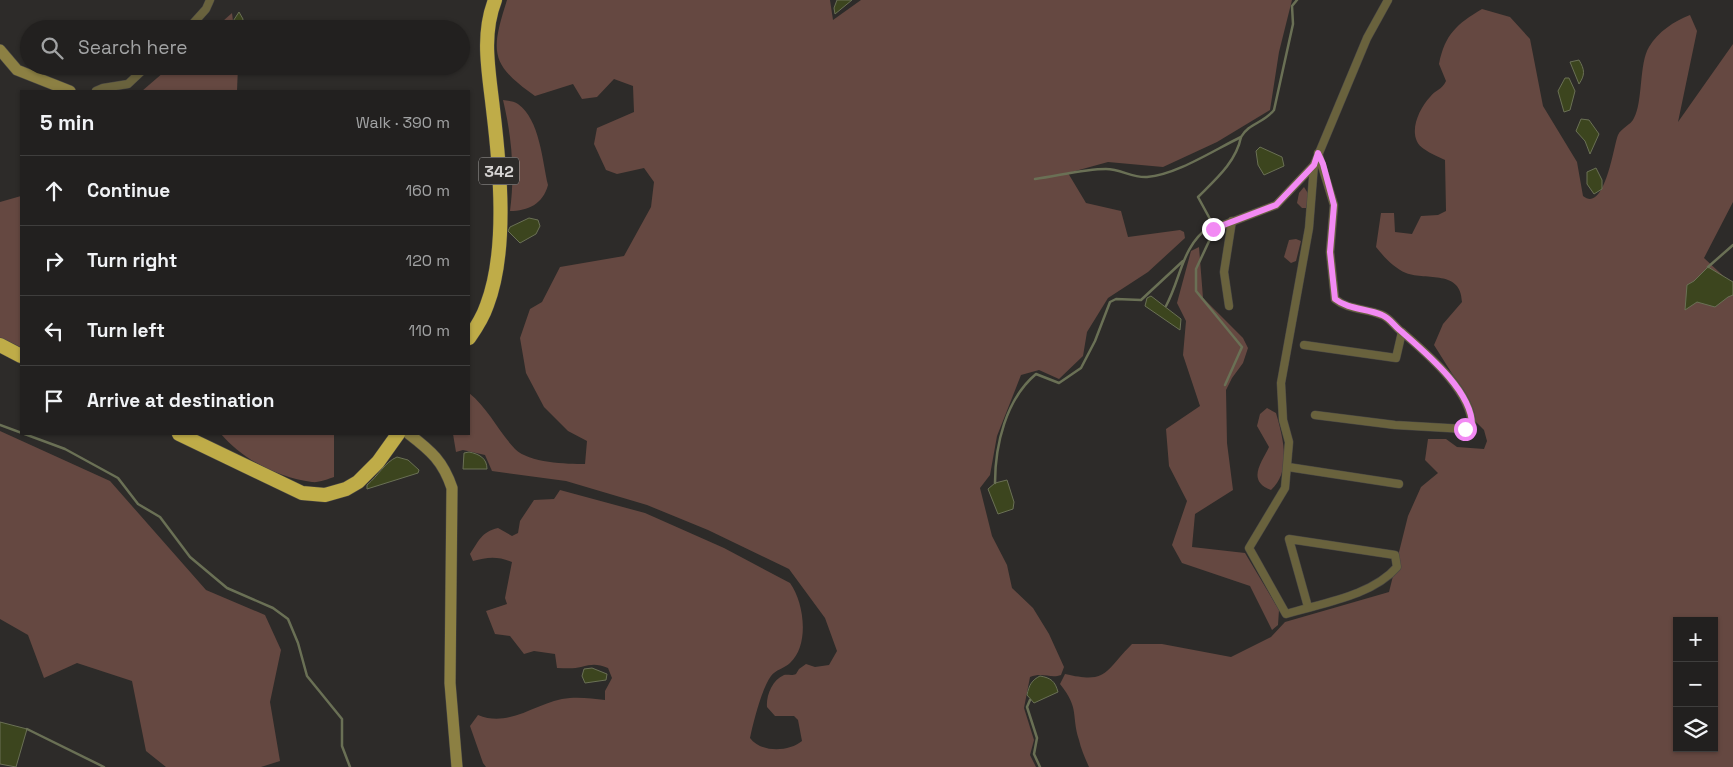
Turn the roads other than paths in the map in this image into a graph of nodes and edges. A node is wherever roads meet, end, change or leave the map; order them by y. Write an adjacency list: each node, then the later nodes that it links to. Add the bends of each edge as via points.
1 (210, 0): 4 (street)
2 (495, 0): 17 (highway, 342, via 489,15 486,47 498,153 497,260 489,299)
3 (1388, 0): 11 (street, via 1367,38)
4 (196, 20)
5 (0, 50): 6 (street)
6 (20, 71)
7 (30, 75): 9 (street)
8 (138, 75): 10 (street, via 128,84)
9 (67, 90)
10 (98, 90)
11 (1318, 153): 12 (street); 16 (street, via 1334,205 1330,252 1335,299 1343,306 1381,314)
12 (1314, 165): 13 (street, via 1276,205); 25 (street, via 1309,228 1281,383 1283,420 1289,442)
13 (1232, 221): 14 (street); 15 (street, via 1224,272)
14 (1213, 229)
15 (1229, 306)
16 (1402, 332): 19 (street, via 1396,358); 21 (street, via 1428,354 1451,381 1472,420 1470,428 1395,425)
17 (470, 336)
18 (0, 345): 20 (highway)
19 (1304, 345)
20 (20, 355)
21 (1315, 415)
22 (181, 435): 23 (highway, via 302,492 325,494 346,490 358,482 378,462)
23 (397, 435)
24 (410, 435): 28 (street, via 438,458 452,488 450,683)
25 (1288, 467): 26 (street); 27 (street, via 1285,488 1249,548 1286,614)
26 (1399, 484)
27 (1308, 607): 27 (street, via 1371,588 1387,578 1397,566 1395,555 1289,539)
28 (457, 767)

